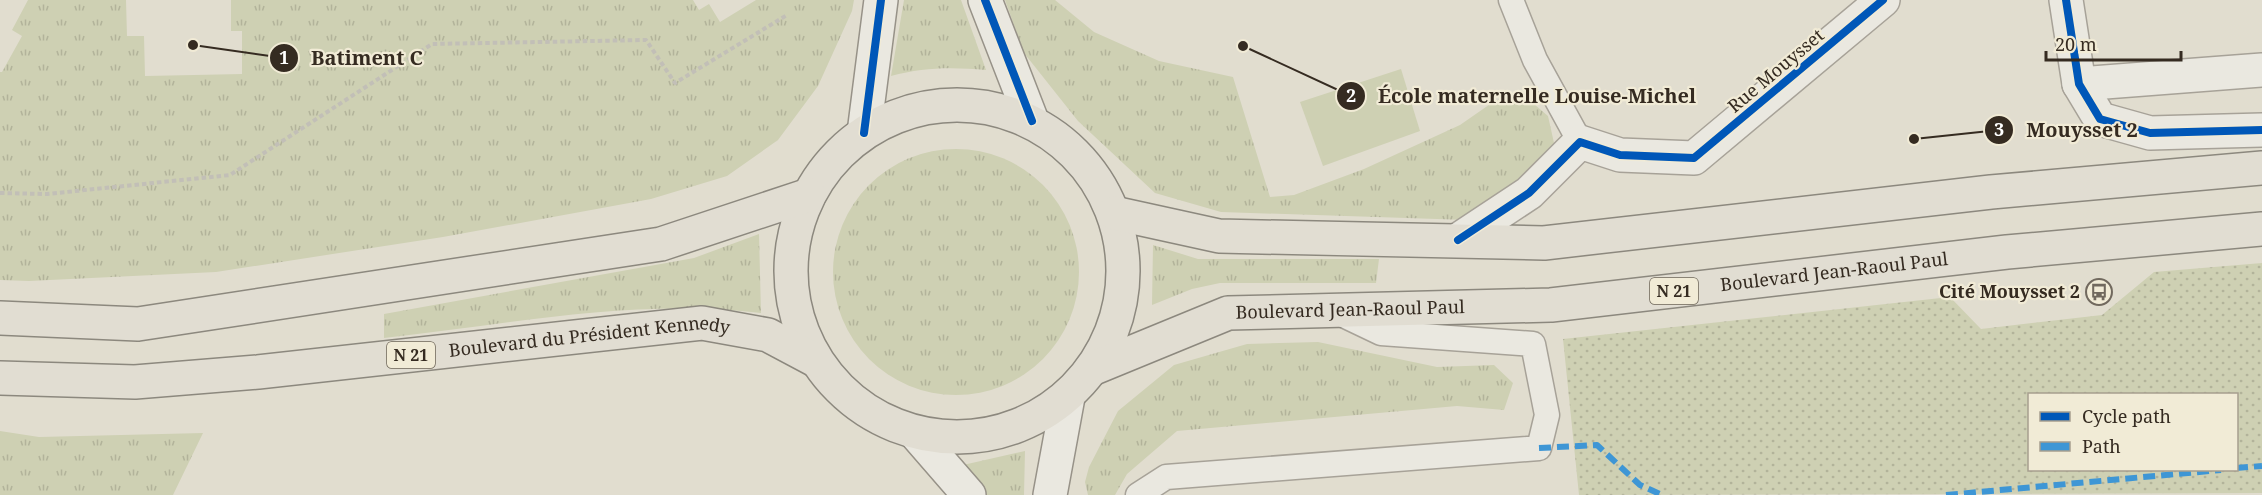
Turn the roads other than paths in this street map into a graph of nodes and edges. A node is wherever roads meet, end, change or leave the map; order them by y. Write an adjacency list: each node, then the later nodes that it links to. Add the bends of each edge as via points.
1 (881, 0): 10 (street)
2 (985, 0): 8 (street)
3 (1511, 0): 11 (lane, via 1535,60)
4 (1883, 0): 11 (street, Rue Mouysset, via 1694,158 1620,155)
5 (2066, 0): 7 (street)
6 (2262, 70): 7 (street)
7 (2079, 84): 9 (street, via 2100,119 2150,133)
8 (1032, 122): 10 (main road, via 990,107 946,104 904,113); 14 (main road, via 1067,145 1088,168)
9 (2262, 129)
10 (864, 133): 13 (main road, via 833,160)
11 (1580, 142): 16 (street, via 1529,193)
12 (2262, 168): 16 (main road, via 1991,192 1544,243)
13 (809, 195): 18 (main road, via 661,244 138,324); 19 (main road, via 791,249 794,307)
14 (1114, 213): 16 (main road, via 1219,236); 20 (main road, via 1124,266 1118,320)
15 (2262, 229): 17 (main road, Boulevard Jean-Raoul Paul / N 21, via 2007,252 1551,305)
16 (1458, 240)
17 (1334, 310): 20 (main road, Boulevard Jean-Raoul Paul / N 21, via 1228,313); 26 (lane, via 1381,333 1533,344 1547,415 1539,448 1166,477)
18 (0, 318)
19 (815, 360): 21 (main road, Boulevard du Président Kennedy / N 21, via 768,335 702,323 135,382); 23 (main road, via 850,400 876,419)
20 (1094, 368): 22 (main road)
21 (0, 378)
22 (1068, 397): 23 (main road, via 1012,429 970,439); 25 (street)
23 (916, 434): 24 (street)
24 (969, 495)
25 (1050, 495)
26 (1138, 495)

